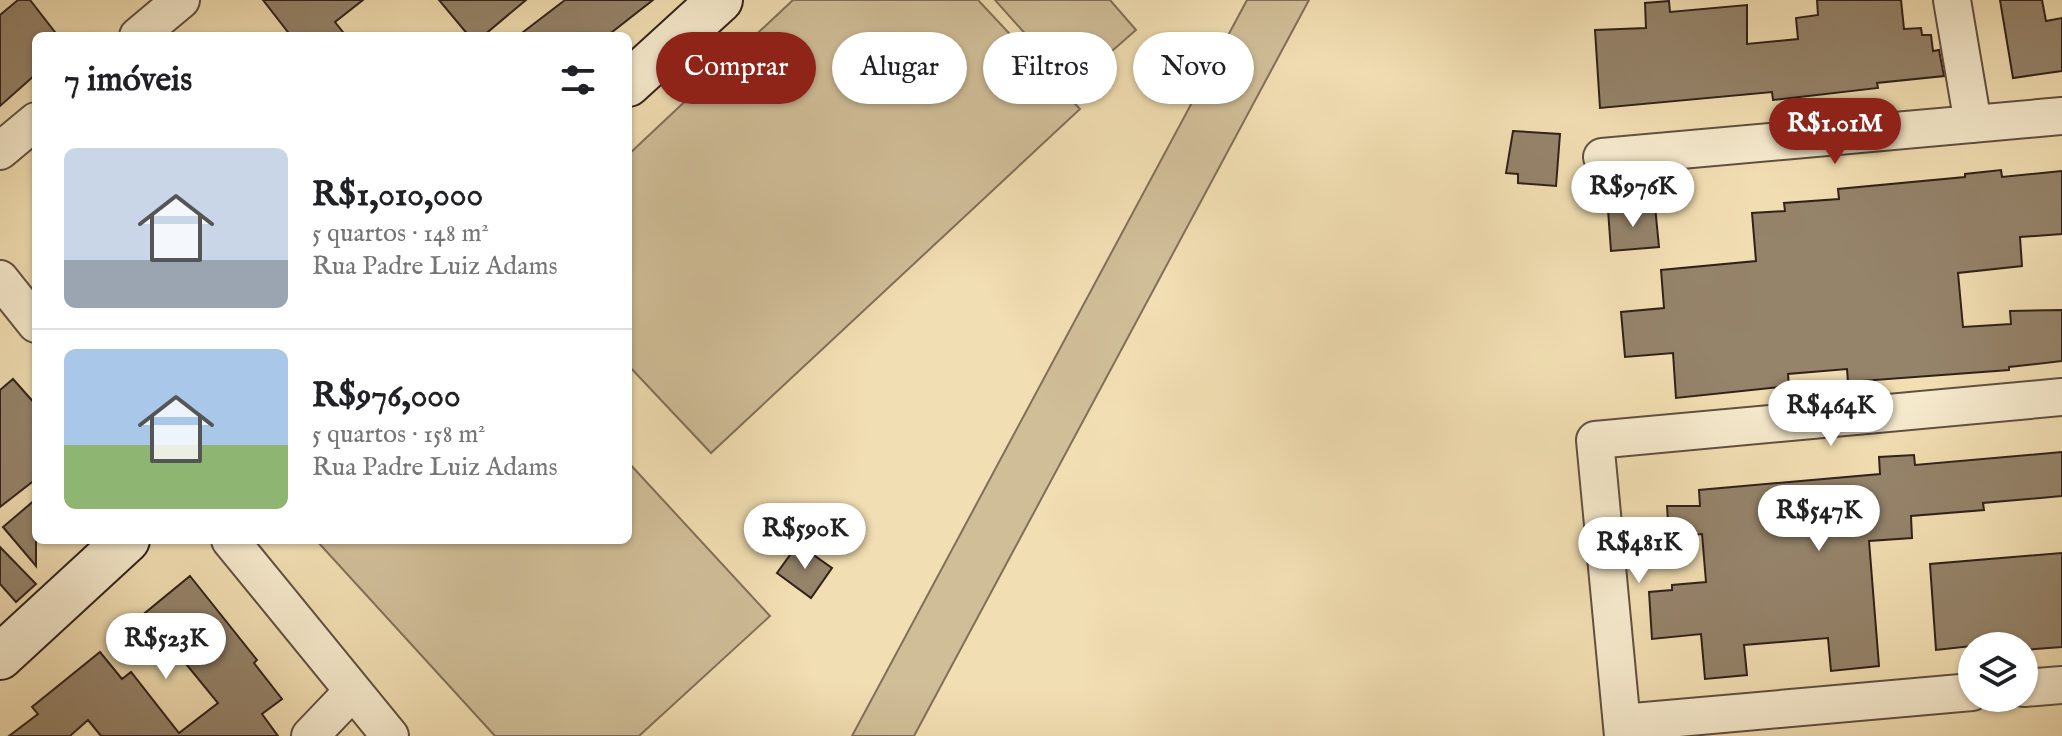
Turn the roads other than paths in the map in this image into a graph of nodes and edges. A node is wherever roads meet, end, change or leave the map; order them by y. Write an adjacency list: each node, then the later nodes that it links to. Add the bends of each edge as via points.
1 (181, 0): 4 (street)
2 (720, 0): 5 (main road)
3 (1952, 0): 8 (street)
4 (143, 32)
5 (632, 80)
6 (2062, 116): 8 (street)
7 (32, 124): 9 (street)
8 (1973, 124): 10 (street)
9 (0, 151)
10 (1602, 157)
11 (0, 279): 12 (street)
12 (32, 319)
13 (2062, 397): 21 (street, via 1595,440)
14 (123, 544): 16 (main road)
15 (233, 544): 19 (street)
16 (0, 657)
17 (2062, 685): 18 (street)
18 (2038, 687)
19 (353, 691): 22 (street); 23 (street)
20 (1958, 694): 21 (street)
21 (1622, 730)
22 (310, 736)
23 (390, 736)

